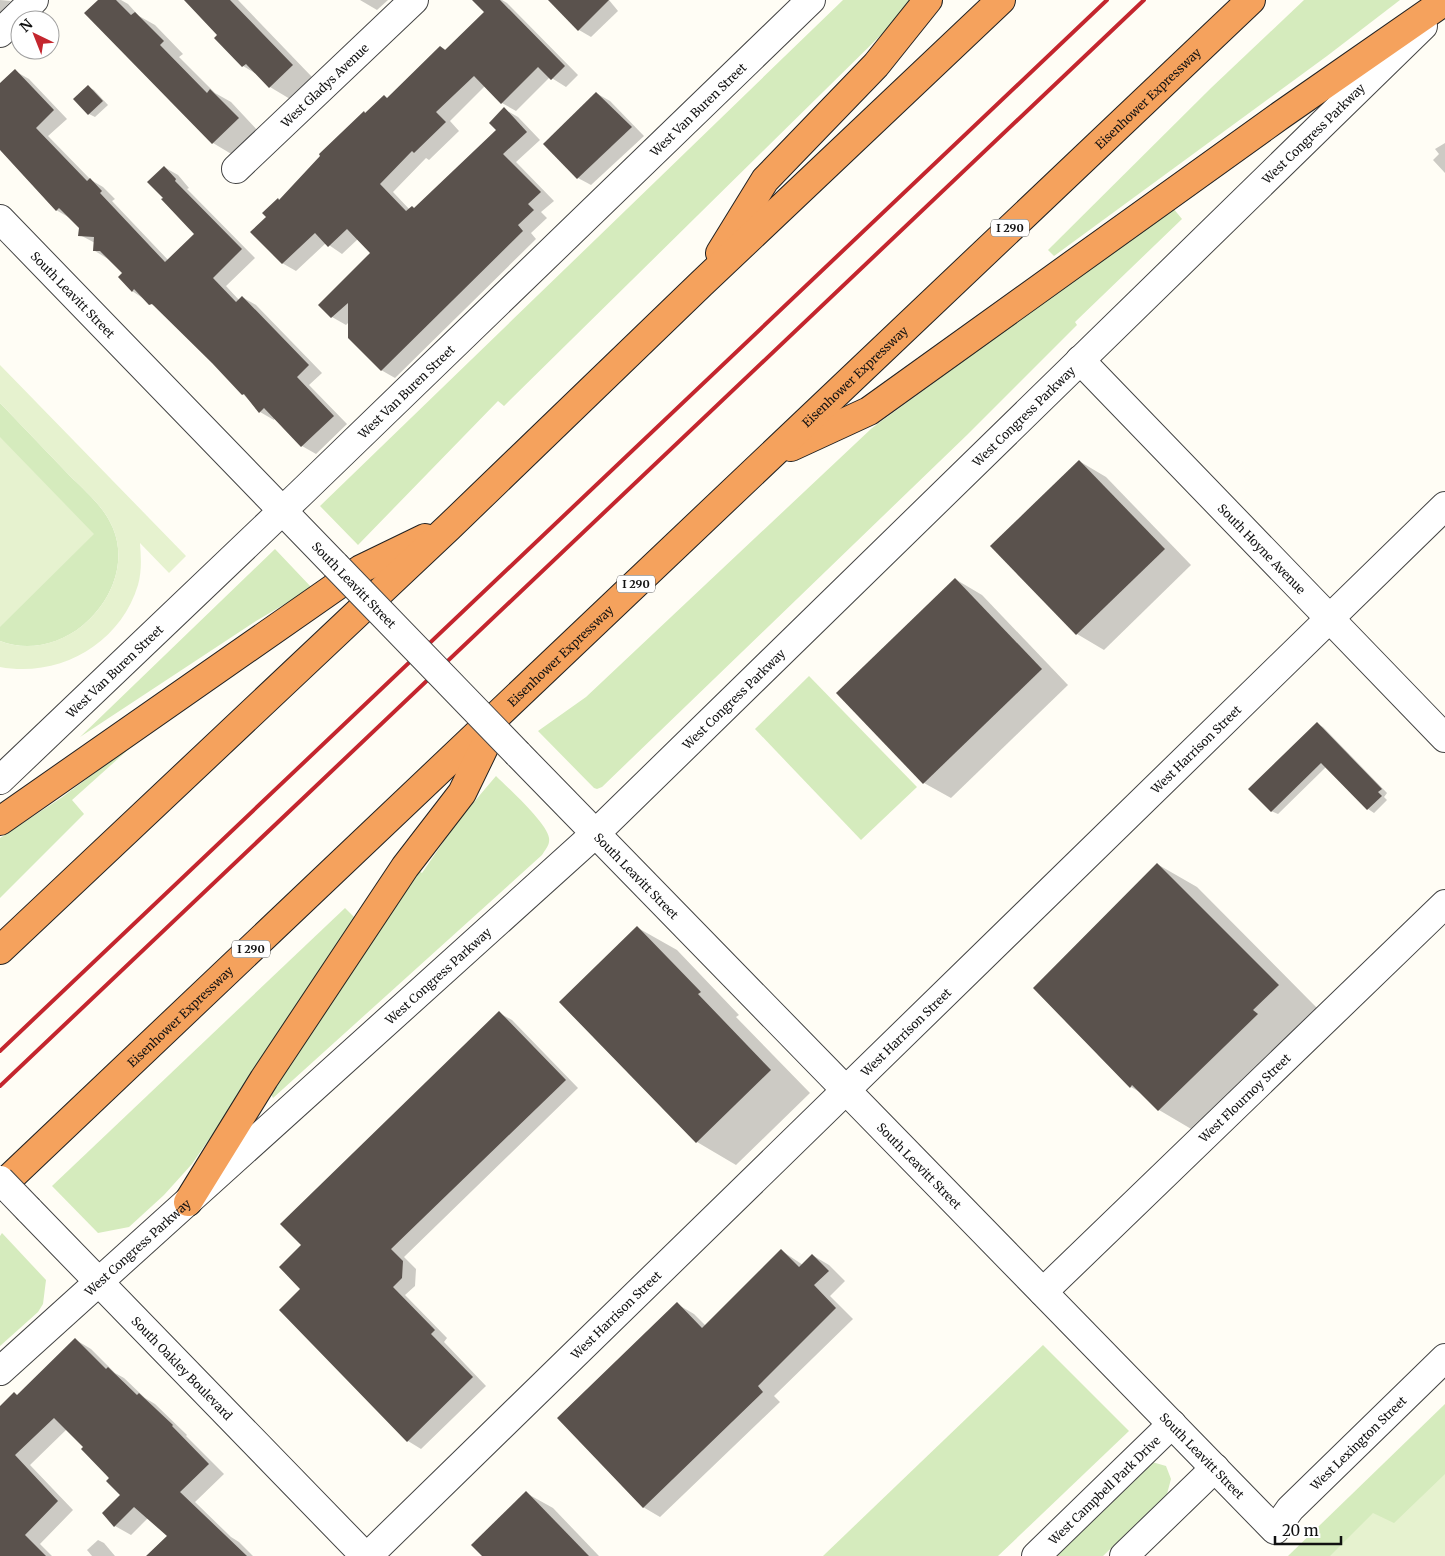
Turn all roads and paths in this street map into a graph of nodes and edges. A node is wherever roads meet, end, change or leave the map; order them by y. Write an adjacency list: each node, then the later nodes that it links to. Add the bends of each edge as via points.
1 (34, 0): 8 (street)
2 (414, 0): 9 (street, West Gladys Avenue)
3 (811, 0): 15 (street, West Van Buren Street)
4 (928, 0): 11 (highway, via 876,65 765,180)
5 (1001, 0): 11 (highway)
6 (1251, 0): 13 (highway, Eisenhower Expressway / I 290)
7 (1445, 3): 12 (street, West Congress Parkway); 13 (highway, via 1281,115 869,411)
8 (0, 34)
9 (236, 169)
10 (0, 219): 15 (street, South Leavitt Street)
11 (700, 284): 16 (highway)
12 (1080, 360): 17 (street, South Hoyne Avenue); 22 (street, West Congress Parkway)
13 (769, 457): 18 (highway, Eisenhower Expressway / I 290)
14 (1445, 506): 17 (street, West Harrison Street)
15 (282, 511): 20 (street, West Van Buren Street); 22 (street, South Leavitt Street, bridge)
16 (449, 527): 21 (highway, via 361,570); 24 (highway)
17 (1330, 618): 19 (street, South Hoyne Avenue); 25 (street, West Harrison Street)
18 (502, 711): 27 (highway, Eisenhower Expressway / I 290); 28 (highway, via 462,793 405,867 264,1080)
19 (1445, 738)
20 (0, 780)
21 (0, 821)
22 (596, 832): 25 (street, South Leavitt Street); 28 (street, West Congress Parkway)
23 (1445, 904): 30 (street, West Flournoy Street)
24 (0, 950)
25 (846, 1090): 30 (street, South Leavitt Street); 36 (street, West Harrison Street)
26 (0, 1180): 29 (street, South Oakley Boulevard, bridge)
27 (0, 1187)
28 (188, 1202): 29 (street, West Congress Parkway)
29 (100, 1281): 32 (street, West Congress Parkway); 36 (street, South Oakley Boulevard)
30 (1043, 1292): 33 (street, South Leavitt Street)
31 (1445, 1358): 35 (street, West Lexington Street, via 1290,1509)
32 (0, 1371)
33 (1172, 1424): 34 (street, South Leavitt Street); 37 (street, West Campbell Park Drive)
34 (1215, 1468): 35 (street, South Leavitt Street); 38 (street)
35 (1276, 1530)
36 (367, 1556)
37 (1036, 1556)
38 (1124, 1556)

